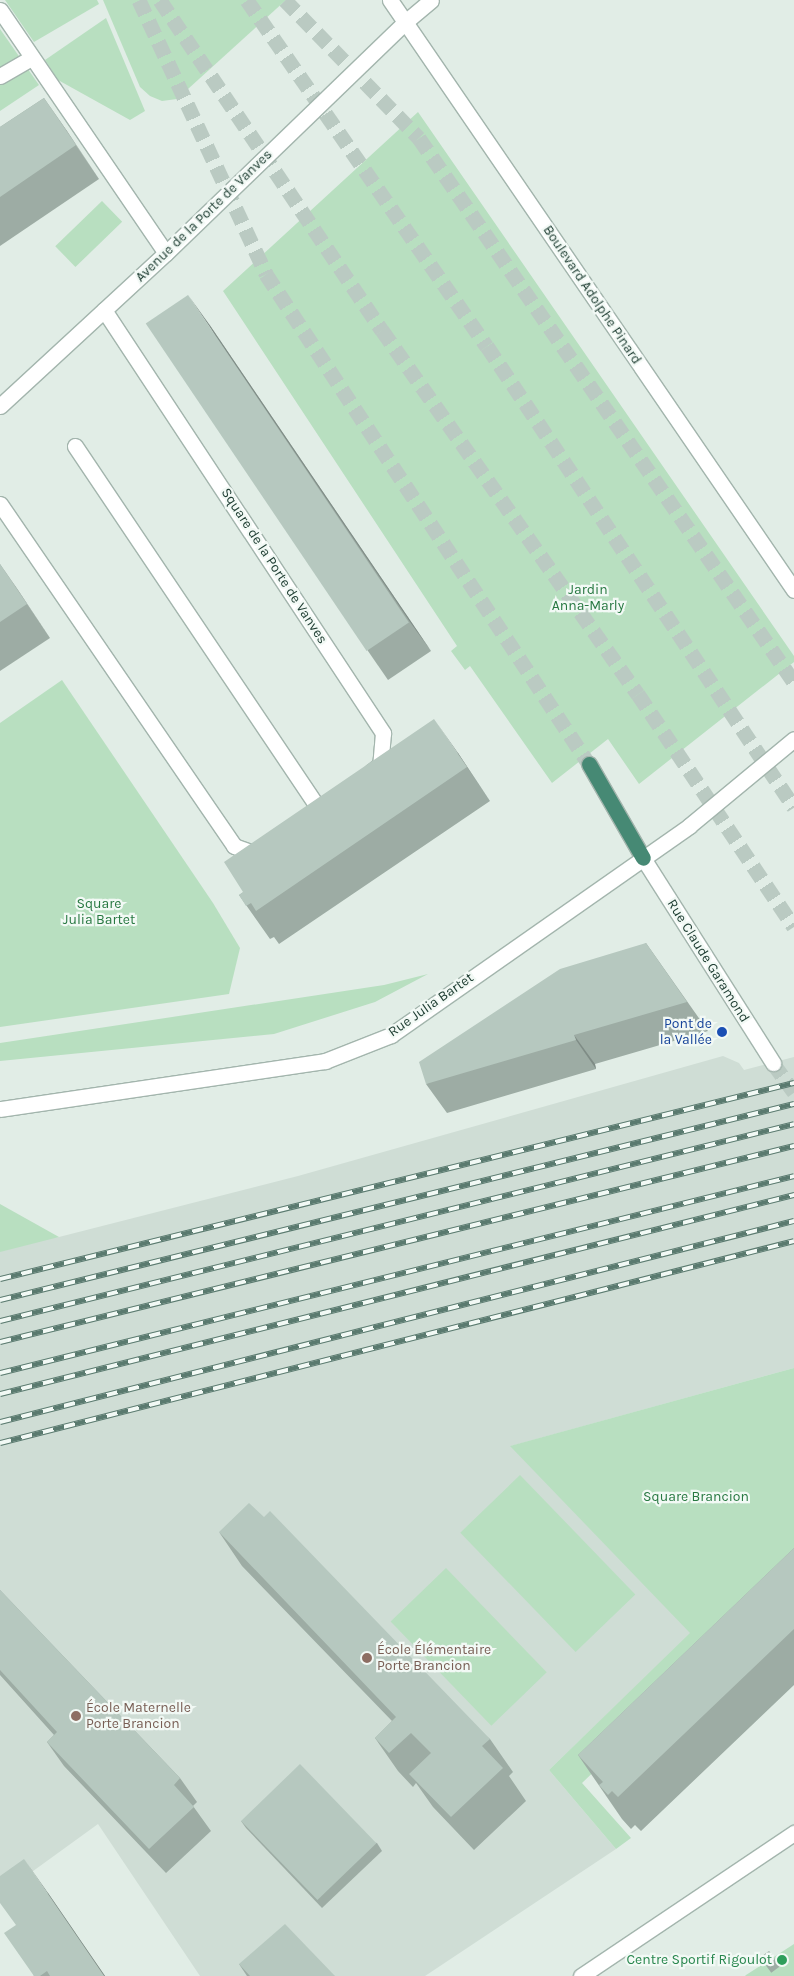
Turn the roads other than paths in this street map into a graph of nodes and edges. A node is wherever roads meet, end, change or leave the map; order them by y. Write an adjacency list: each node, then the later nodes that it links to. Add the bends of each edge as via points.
1 (390, 0): 5 (street, Boulevard Adolphe Pinard)
2 (414, 0): 5 (street)
3 (431, 0): 5 (street, Avenue de la Porte de Vanves)
4 (0, 10): 6 (street)
5 (404, 23): 8 (street, Avenue de la Porte de Vanves); 13 (street, Boulevard Adolphe Pinard)
6 (31, 58): 7 (street); 8 (street)
7 (0, 76)
8 (166, 252): 9 (street, Avenue de la Porte de Vanves)
9 (104, 310): 10 (street, Avenue de la Porte de Vanves); 17 (street, Square de la Porte de Vanves, via 383,733 380,765)
10 (0, 406)
11 (75, 446): 19 (street)
12 (0, 504): 21 (street, via 234,846 256,854)
13 (788, 576): 14 (street, Boulevard Adolphe Pinard)
14 (794, 590)
15 (794, 740): 22 (street, Rue Julia Bartet, via 689,826)
16 (589, 764): 22 (highway)
17 (357, 782)
18 (334, 798): 19 (street)
19 (319, 809): 20 (street)
20 (303, 820)
21 (272, 843)
22 (643, 858): 23 (street, Rue Claude Garamond); 24 (street, Rue Julia Bartet, via 391,1035 333,1058)
23 (773, 1063)
24 (0, 1109)
25 (794, 1833): 26 (street)
26 (581, 1976)

